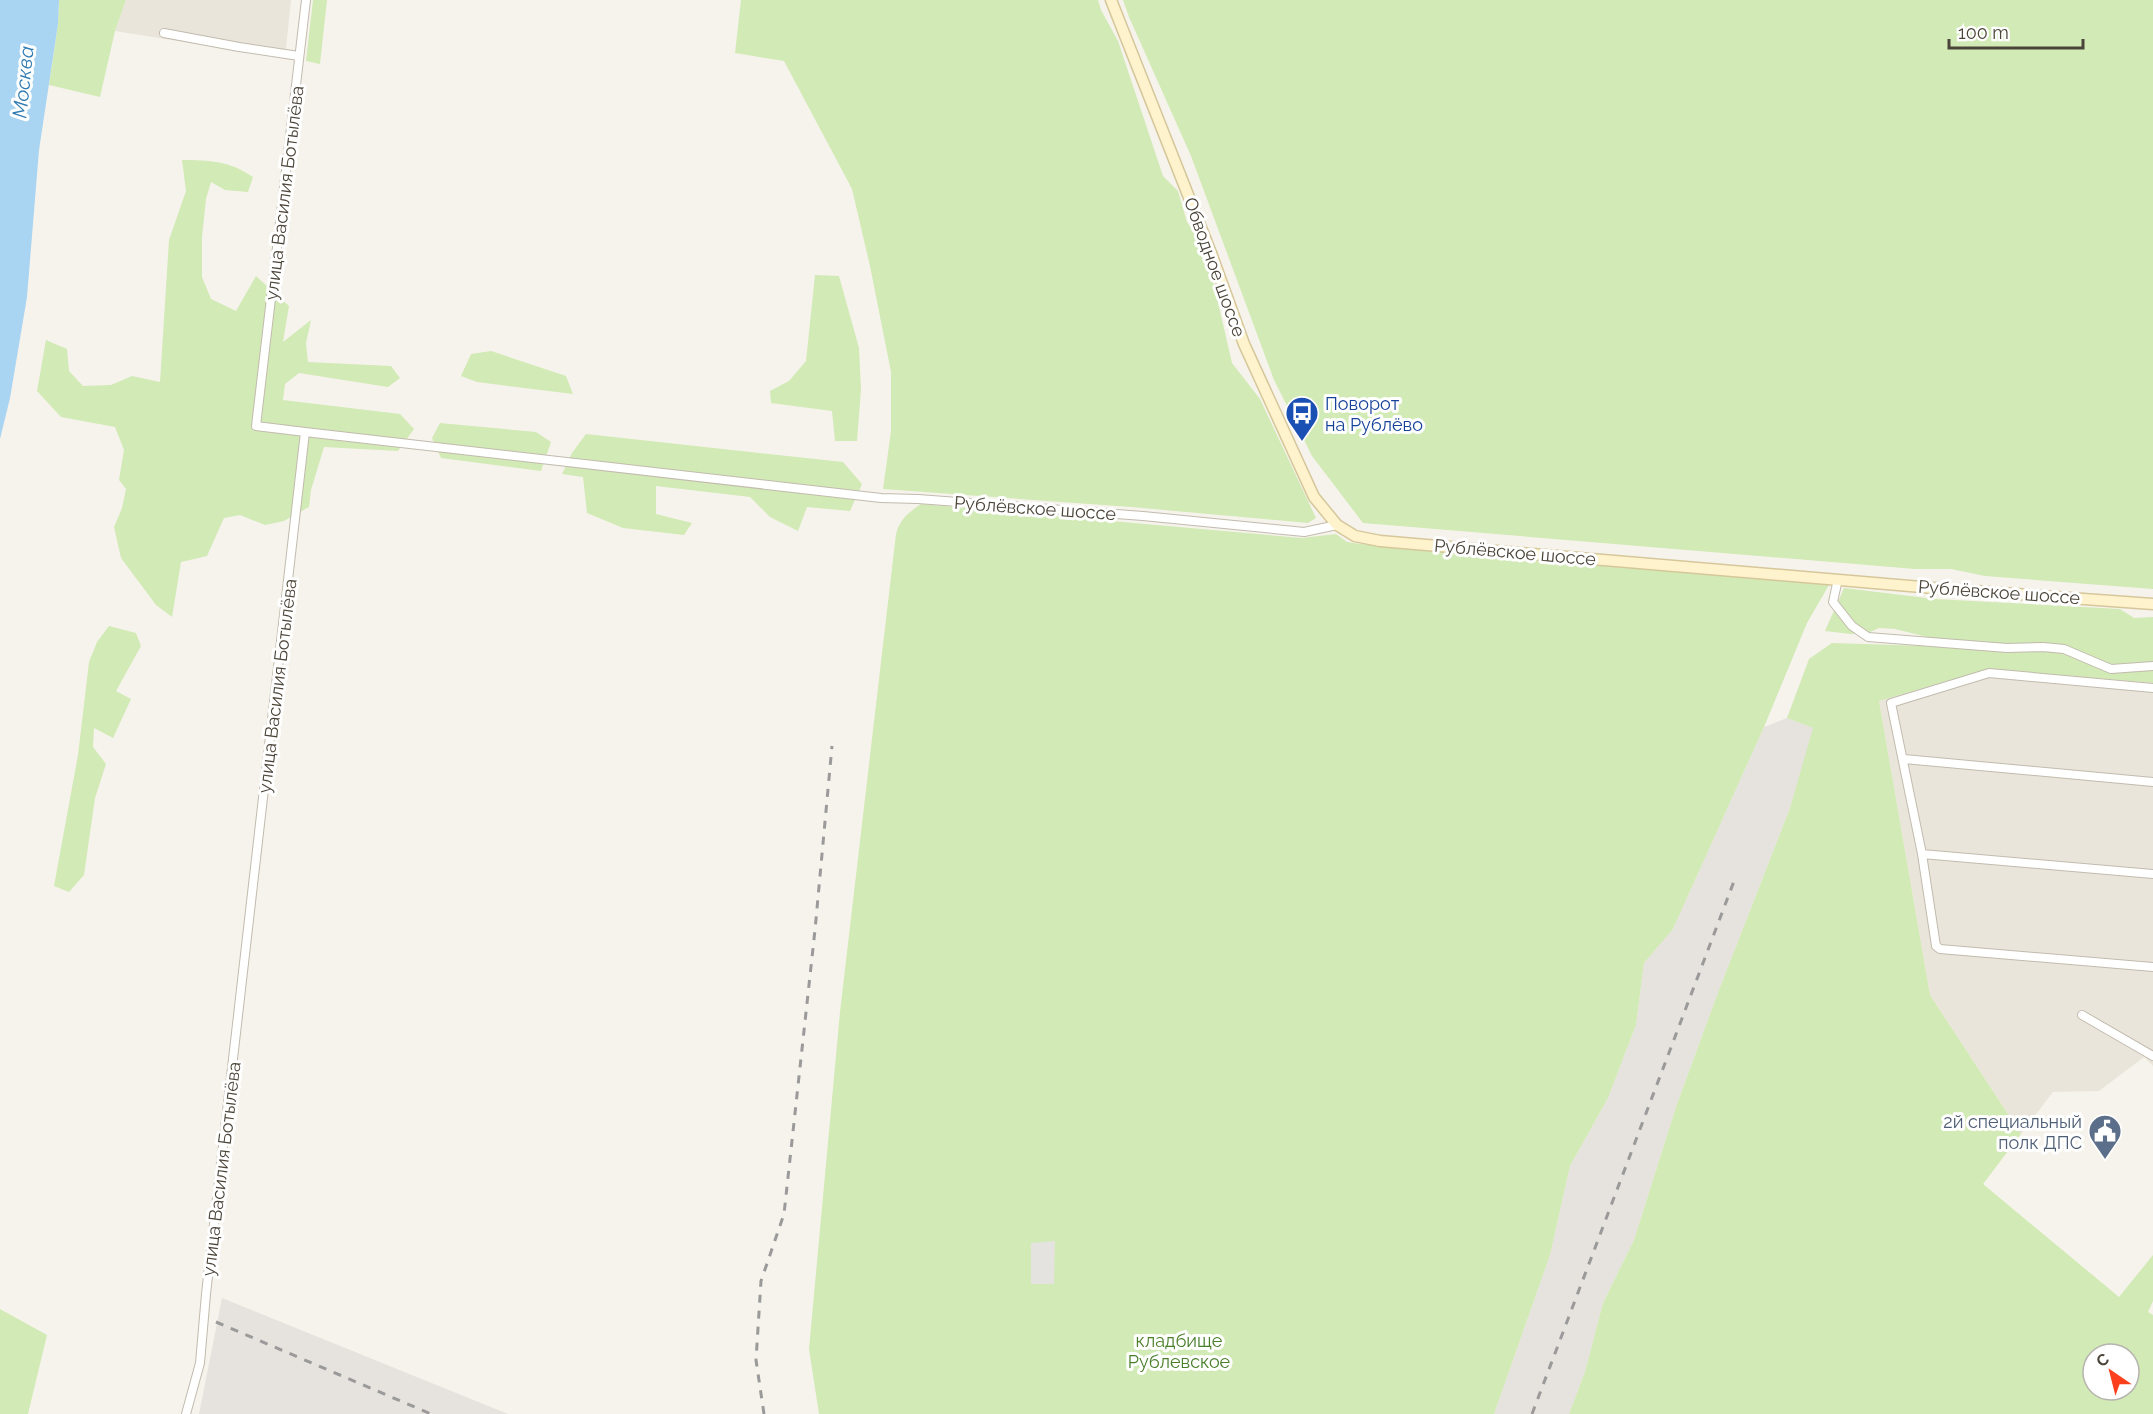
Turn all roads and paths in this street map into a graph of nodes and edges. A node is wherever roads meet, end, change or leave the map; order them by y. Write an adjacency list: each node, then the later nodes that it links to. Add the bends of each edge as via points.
1 (306, 0): 4 (street, улица Василия Ботылёва)
2 (1111, 0): 6 (street, Обводное шоссе, via 1244,344 1314,497)
3 (164, 33): 4 (street)
4 (299, 56): 5 (street, улица Василия Ботылёва, via 256,426)
5 (305, 432): 6 (street, Рублёвское шоссе, via 881,498 1143,516 1304,532); 18 (street, улица Василия Ботылёва, via 200,1363)
6 (1336, 525): 7 (street, Рублёвское шоссе, via 1355,536 1380,541)
7 (1838, 579): 8 (street, Рублёвское шоссе); 9 (street, via 1833,602 1852,626 1868,637 2064,649 2111,669)
8 (2153, 604)
9 (2153, 666)
10 (2153, 688): 11 (street, via 1989,673 1891,703)
11 (1904, 759): 12 (street); 13 (street)
12 (2153, 782)
13 (1922, 854): 14 (street); 15 (street, via 1934,942 1940,949)
14 (2153, 874)
15 (2153, 968)
16 (2082, 1016): 17 (street)
17 (2153, 1056)
18 (186, 1414)

